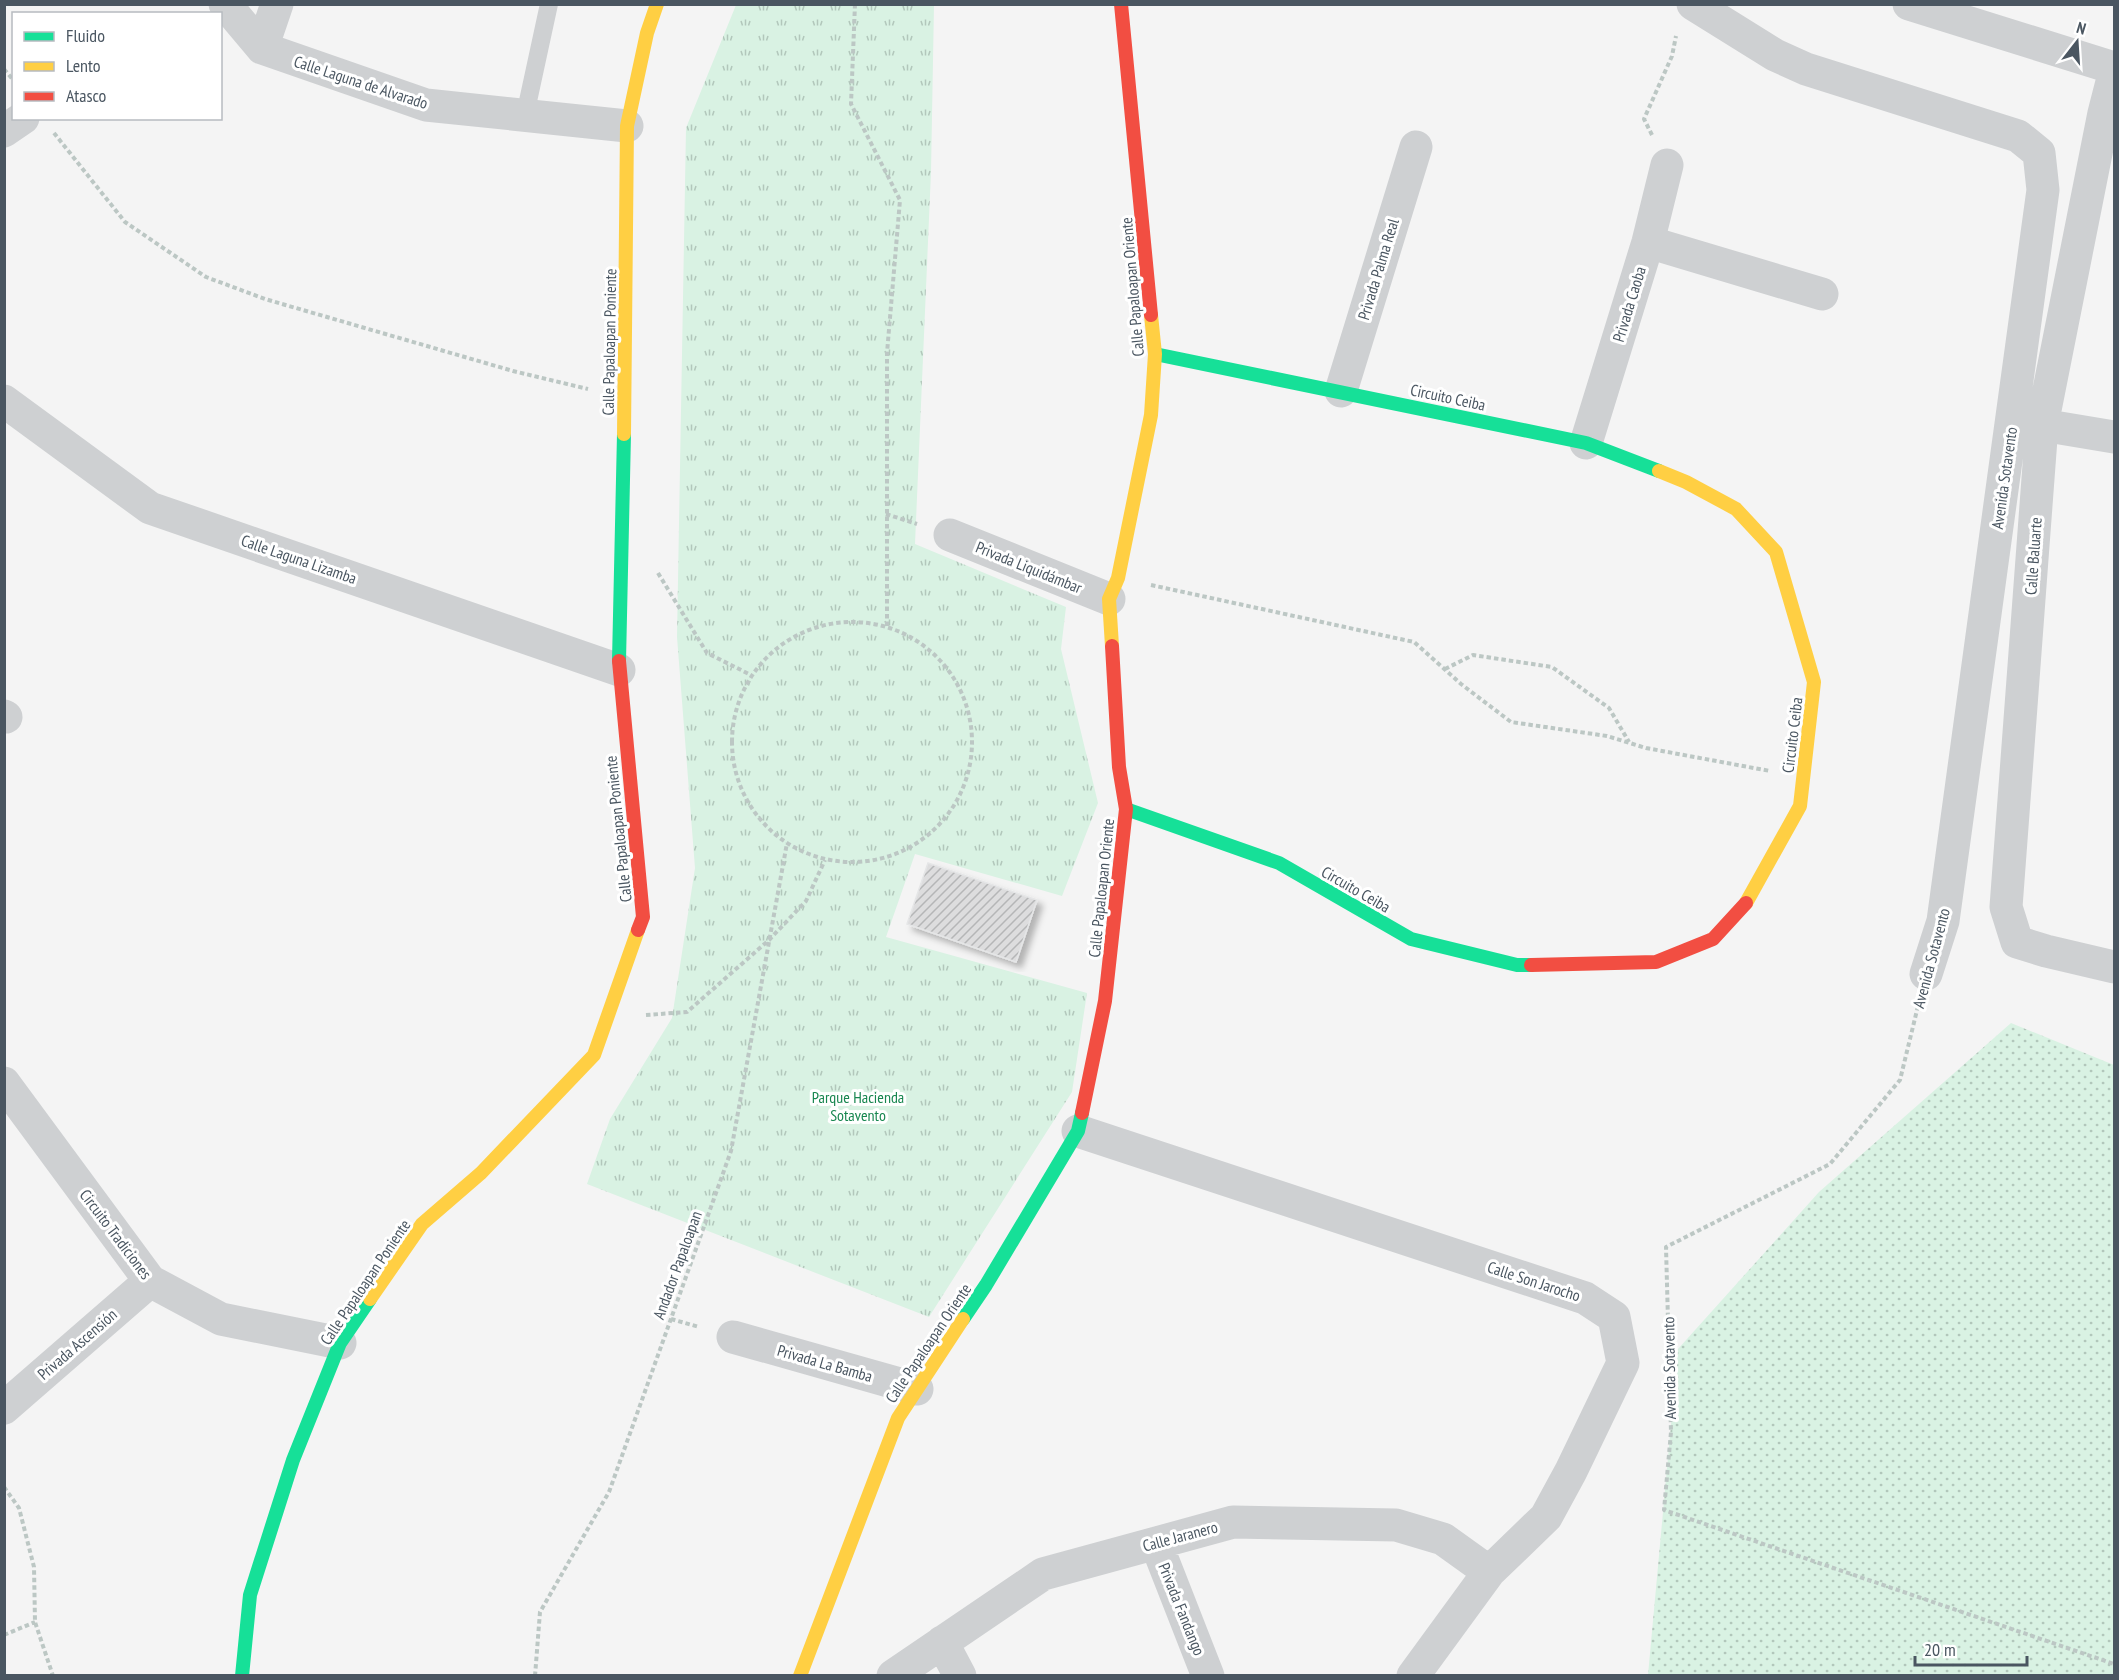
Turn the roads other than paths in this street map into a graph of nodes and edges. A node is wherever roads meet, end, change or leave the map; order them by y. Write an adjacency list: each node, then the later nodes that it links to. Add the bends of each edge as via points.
1 (225, 4): 8 (street)
2 (277, 4): 8 (street)
3 (549, 4): 11 (lane)
4 (657, 4): 13 (street, Calle Papaloapan Poniente)
5 (1121, 4): 19 (street, Calle Papaloapan Oriente)
6 (1909, 4): 9 (street)
7 (1686, 15): 30 (street, Avenida Sotavento, via 1806,69 2018,136 2040,153 2043,190 1945,909)
8 (262, 48): 11 (street, Calle Laguna de Alvarado, via 426,105)
9 (2115, 68)
10 (2115, 74): 22 (street, Calle Baluarte)
11 (525, 115): 13 (street, Calle Laguna de Alvarado)
12 (36, 123): 14 (street)
13 (627, 126): 27 (street, Calle Papaloapan Poniente)
14 (4, 132)
15 (1416, 147): 20 (street, Privada Palma Real)
16 (1667, 165): 17 (street, Privada Caoba)
17 (1648, 242): 18 (street); 24 (street, Privada Caoba)
18 (1822, 294)
19 (1155, 354): 20 (street, Circuito Ceiba); 26 (street, Calle Papaloapan Oriente, via 1151,415)
20 (1341, 391): 24 (street, Circuito Ceiba)
21 (4, 402): 27 (street, Calle Laguna Lizamba, via 150,508)
22 (2042, 425): 23 (street); 29 (street, Calle Baluarte, via 2006,907 2017,942)
23 (2115, 437)
24 (1586, 443): 28 (street, Circuito Ceiba, via 1686,482 1736,509 1776,552 1814,682 1800,806 1748,901 1713,939 1656,962 1517,965 1411,939 1279,863)
25 (950, 535): 26 (street, Privada Liquidámbar)
26 (1113, 589): 28 (street, Calle Papaloapan Oriente, via 1119,767)
27 (619, 670): 35 (street, Calle Papaloapan Poniente, via 643,917 594,1055 481,1173 422,1224)
28 (1126, 809): 32 (street, Calle Papaloapan Oriente, via 1105,1001)
29 (2115, 967)
30 (1926, 974)
31 (4, 1083): 33 (street, Circuito Tradiciones)
32 (1078, 1131): 36 (street, Calle Papaloapan Oriente, via 986,1285); 39 (street, Calle Son Jarocho, via 1585,1298 1614,1317 1623,1363 1571,1471 1546,1516)
33 (150, 1281): 35 (street, Circuito Tradiciones, via 221,1319); 37 (street, Privada Ascensión)
34 (733, 1336): 36 (street, Privada La Bamba)
35 (340, 1342): 41 (street, Calle Papaloapan Poniente, via 293,1460 250,1595)
36 (917, 1389): 42 (street, Calle Papaloapan Oriente, via 898,1418)
37 (4, 1408)
38 (1156, 1543): 39 (street, Calle Jaranero, via 1233,1522 1396,1525 1443,1539); 40 (street, Calle Jaranero, via 1043,1574); 45 (street, Privada Fandango)
39 (1490, 1572): 46 (street, Calle Son Jarocho)
40 (942, 1642): 43 (street, Calle Jaranero); 44 (street)
41 (242, 1676)
42 (801, 1676)
43 (893, 1676)
44 (960, 1676)
45 (1208, 1676)
46 (1413, 1676)

